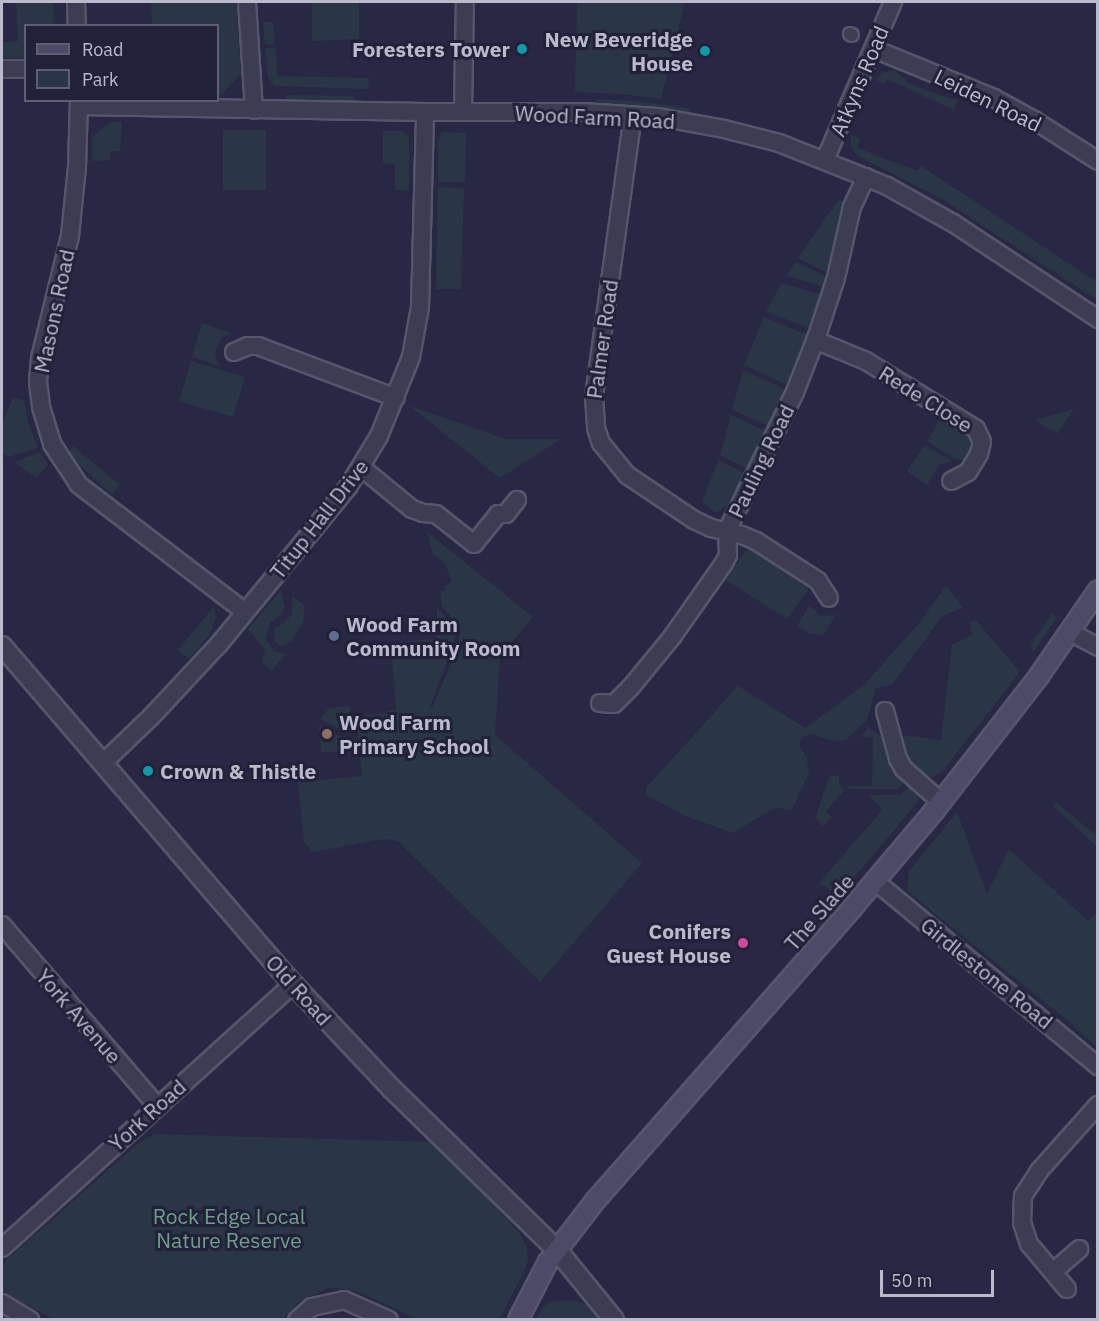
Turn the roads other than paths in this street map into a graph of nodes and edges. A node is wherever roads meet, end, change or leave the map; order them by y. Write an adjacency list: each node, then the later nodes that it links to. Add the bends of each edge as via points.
1 (76, 2): 5 (street)
2 (247, 2): 10 (street)
3 (465, 2): 12 (street)
4 (893, 2): 6 (street, Atkyns Road)
5 (76, 24)
6 (874, 49): 14 (street, Atkyns Road); 15 (street, Leiden Road, via 994,98)
7 (2, 69): 8 (street)
8 (24, 69)
9 (80, 103): 10 (street, Wood Farm Road); 27 (street, Masons Road, via 70,236 40,358 38,382 52,444 84,489)
10 (254, 110): 11 (street, Wood Farm Road)
11 (425, 112): 12 (street, Wood Farm Road); 20 (street, Titup Hall Drive, via 420,307 411,357)
12 (463, 112): 13 (street, Wood Farm Road)
13 (633, 115): 14 (street, Wood Farm Road, via 753,136); 24 (street, Palmer Road, via 594,397 596,428 608,453 627,475 694,520)
14 (825, 160): 16 (street, Wood Farm Road)
15 (1098, 161)
16 (866, 177): 17 (street, Wood Farm Road, via 953,223); 18 (street, Pauling Road, via 852,207 836,278)
17 (1098, 319)
18 (815, 340): 22 (street, Rede Close, via 866,361 976,429 982,442 979,454 968,472); 24 (street, Pauling Road, via 795,392)
19 (234, 352): 20 (street, via 258,346)
20 (396, 398): 21 (street, Titup Hall Drive)
21 (362, 468): 23 (street, via 412,508 436,514 469,549 498,514 506,514); 27 (street, Titup Hall Drive)
22 (951, 481)
23 (517, 500)
24 (727, 531): 26 (street, Palmer Road, via 756,541 818,581); 31 (street, Pauling Road, via 728,555 683,622 614,704)
25 (1098, 590): 28 (main road, The Slade)
26 (829, 598)
27 (244, 611): 33 (street, Titup Hall Drive, via 184,682)
28 (1070, 632): 30 (street); 34 (main road, The Slade)
29 (2, 646): 33 (street, Old Road)
30 (1098, 646)
31 (600, 703)
32 (885, 711): 34 (street, via 904,769)
33 (104, 762): 37 (street, Old Road)
34 (941, 802): 35 (main road, The Slade)
35 (875, 881): 38 (street, Girdlestone Road); 43 (main road, The Slade, via 632,1158)
36 (2, 925): 40 (street, York Avenue)
37 (293, 984): 40 (street, York Road); 43 (street, Old Road, via 391,1088)
38 (1098, 1066)
39 (1098, 1105): 44 (street, via 1038,1171 1023,1196 1026,1237 1033,1251)
40 (156, 1106): 41 (street, York Road)
41 (2, 1248)
42 (1079, 1249): 44 (street)
43 (557, 1250): 50 (main road, The Slade); 51 (street, Old Road)
44 (1053, 1272): 45 (street)
45 (1067, 1289)
46 (2, 1303): 47 (street)
47 (30, 1320)
48 (297, 1320): 49 (street, via 312,1307 344,1300)
49 (389, 1320)
50 (518, 1320)
51 (614, 1320)

